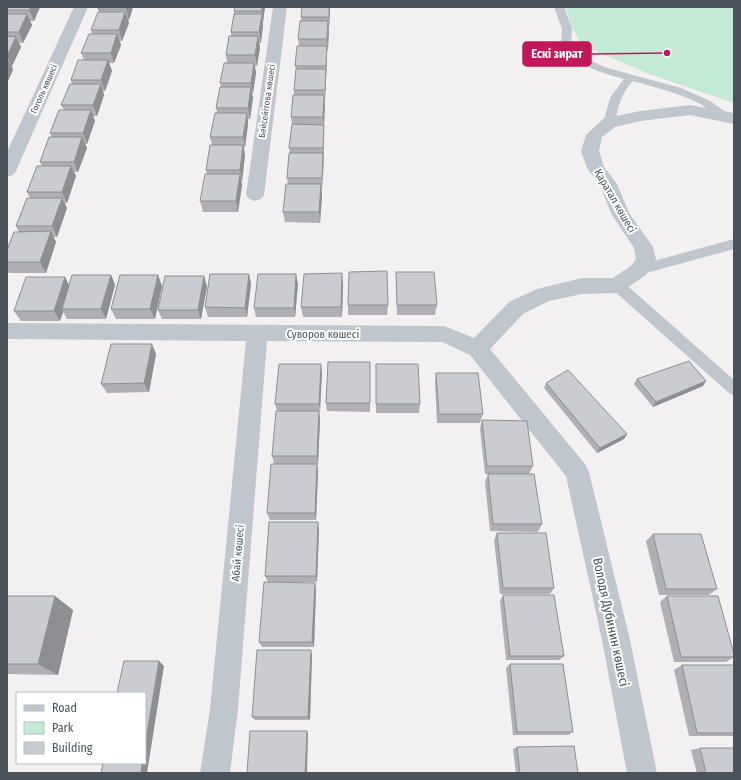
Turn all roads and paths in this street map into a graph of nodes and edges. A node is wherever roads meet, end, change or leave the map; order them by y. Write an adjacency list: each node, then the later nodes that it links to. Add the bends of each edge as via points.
1 (80, 7): 7 (street, Гоголь көшесі)
2 (280, 7): 8 (street, Бәйсейітова көшесі)
3 (559, 7): 4 (lane, via 567,29 566,46 582,60 600,69)
4 (632, 77): 5 (lane, via 677,90); 6 (lane, via 621,86 615,98)
5 (730, 117): 6 (street, Қаратал көшесі, via 690,110)
6 (609, 123): 10 (street, Қаратал көшесі, via 594,135 590,151 596,168 608,184 620,215 643,247 646,260)
7 (7, 171)
8 (255, 196)
9 (734, 244): 10 (lane)
10 (639, 270): 11 (street)
11 (617, 285): 14 (street, via 582,286 544,294 516,308); 15 (lane)
12 (7, 331): 13 (street, Суворов көшесі)
13 (257, 333): 14 (street, Суворов көшесі, via 444,334); 17 (street, Абай көшесі, via 224,709)
14 (477, 349): 16 (street, Суворов көшесі)
15 (734, 389)
16 (577, 472): 18 (street, Володя Дубинин көшесі, via 616,640)
17 (215, 773)
18 (642, 773)

